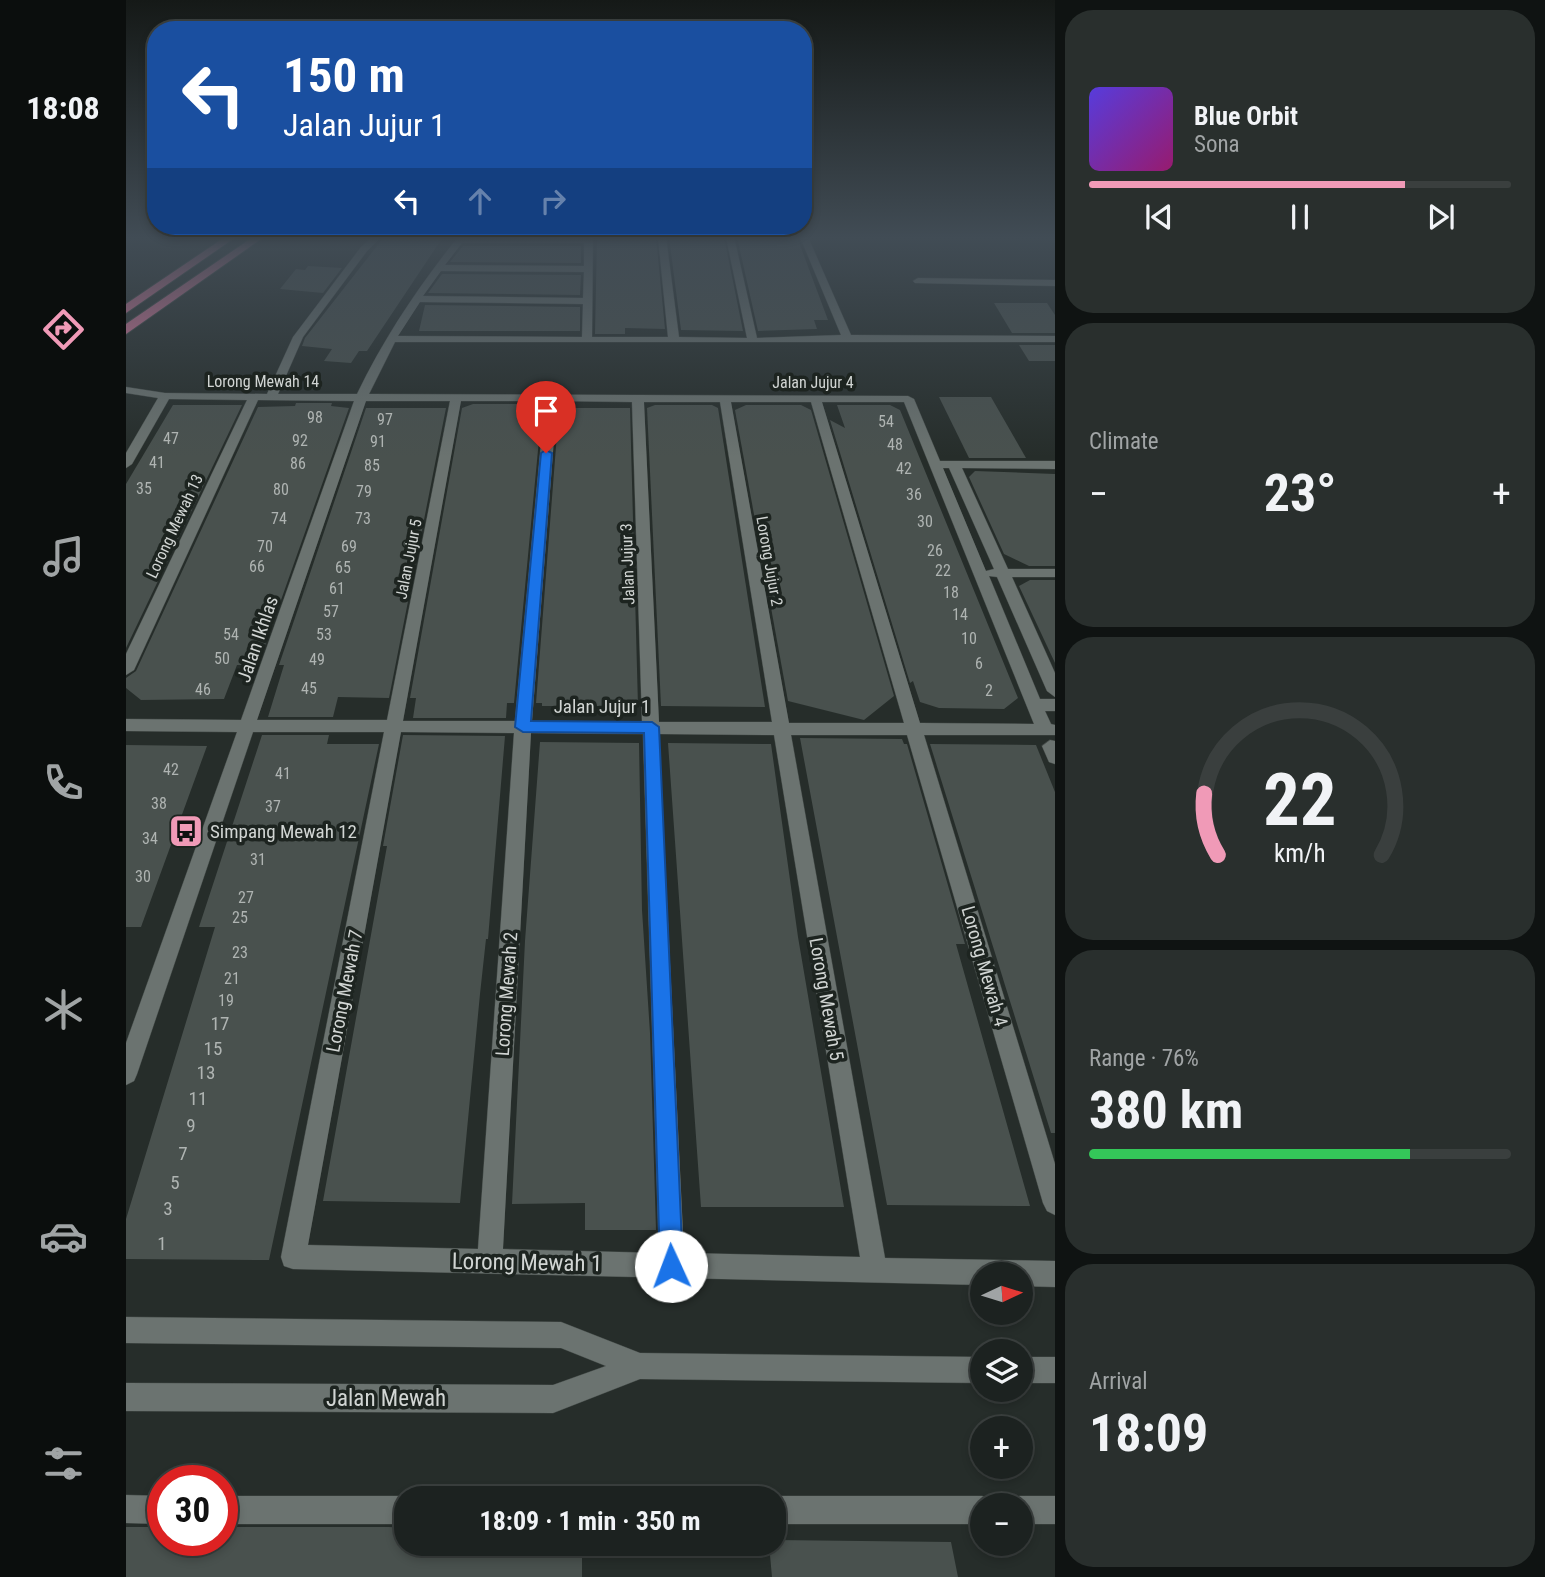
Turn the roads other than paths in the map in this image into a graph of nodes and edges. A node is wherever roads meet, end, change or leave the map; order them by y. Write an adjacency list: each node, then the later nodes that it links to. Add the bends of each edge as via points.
1 (154, 311): 8 (highway)
2 (318, 311): 18 (street, via 298,337)
3 (409, 311): 10 (street, Jalan Ikhlas)
4 (588, 311): 12 (street)
5 (670, 311): 13 (street)
6 (746, 311): 14 (street)
7 (835, 311): 9 (street)
8 (126, 330)
9 (847, 338): 11 (street); 14 (street)
10 (391, 339): 12 (street); 19 (street, Jalan Ikhlas)
11 (1055, 339)
12 (587, 340): 13 (street)
13 (674, 341): 14 (street)
14 (753, 341)
15 (126, 390): 16 (street, Lorong Mewah 14)
16 (165, 396): 17 (street, Lorong Mewah 14); 25 (street)
17 (254, 397): 18 (street, Lorong Mewah 14); 32 (street, Lorong Mewah 13)
18 (271, 397): 19 (street, Lorong Mewah 14)
19 (361, 398): 20 (street, Jalan Jujur 4); 37 (street, Jalan Ikhlas)
20 (456, 398): 21 (street, Jalan Jujur 4); 38 (street, Jalan Jujur 5)
21 (551, 398): 22 (street, Jalan Jujur 4); 39 (street, Lorong Mewah 2)
22 (638, 399): 23 (street, Jalan Jujur 4); 40 (street, Jalan Jujur 3)
23 (725, 399): 24 (street, Jalan Jujur 4); 41 (street, Lorong Jujur 2)
24 (816, 400): 26 (street, Jalan Jujur 4, via 908,399); 42 (street)
25 (126, 464)
26 (935, 464): 27 (street); 29 (street, Jalan Jujur 4)
27 (954, 464): 28 (street); 30 (street)
28 (1055, 464)
29 (980, 573): 30 (street); 34 (street, Jalan Jujur 4)
30 (1003, 573): 31 (street); 33 (street)
31 (1055, 573)
32 (126, 670)
33 (1055, 691)
34 (1035, 705): 35 (street); 43 (street, Jalan Jujur 4)
35 (1055, 705)
36 (126, 725): 37 (street, Jalan Jujur 1)
37 (247, 725): 38 (street, Jalan Jujur 1); 44 (street, Jalan Ikhlas)
38 (394, 726): 39 (street, Jalan Jujur 1); 46 (street, Lorong Mewah 7)
39 (523, 727): 40 (street, Jalan Jujur 1); 47 (street, Lorong Mewah 2)
40 (652, 727): 41 (street, Jalan Jujur 1); 48 (street, Jalan Jujur 3)
41 (780, 728): 42 (street, Jalan Jujur 1); 49 (street, Lorong Mewah 5)
42 (915, 729): 43 (street, Jalan Jujur 1); 45 (street, Lorong Mewah 4)
43 (1051, 741)
44 (126, 1074)
45 (1055, 1203)
46 (293, 1257): 47 (street, Lorong Mewah 1)
47 (490, 1261): 48 (street, Lorong Mewah 1)
48 (671, 1266): 49 (street, Lorong Mewah 1)
49 (875, 1270): 50 (street, Lorong Mewah 1)
50 (1055, 1274)
51 (126, 1330): 52 (street, Jalan Mewah, via 561,1335)
52 (640, 1366): 53 (street, Jalan Mewah); 56 (street, Jalan Mewah, via 553,1399)
53 (970, 1370)
54 (1033, 1370): 55 (street)
55 (1055, 1370)
56 (126, 1398)
57 (126, 1510): 58 (street)
58 (147, 1510)
59 (238, 1510): 60 (street)
60 (394, 1510)
61 (786, 1510): 62 (street)
62 (970, 1510)
63 (1033, 1510): 64 (street)
64 (1055, 1510)

